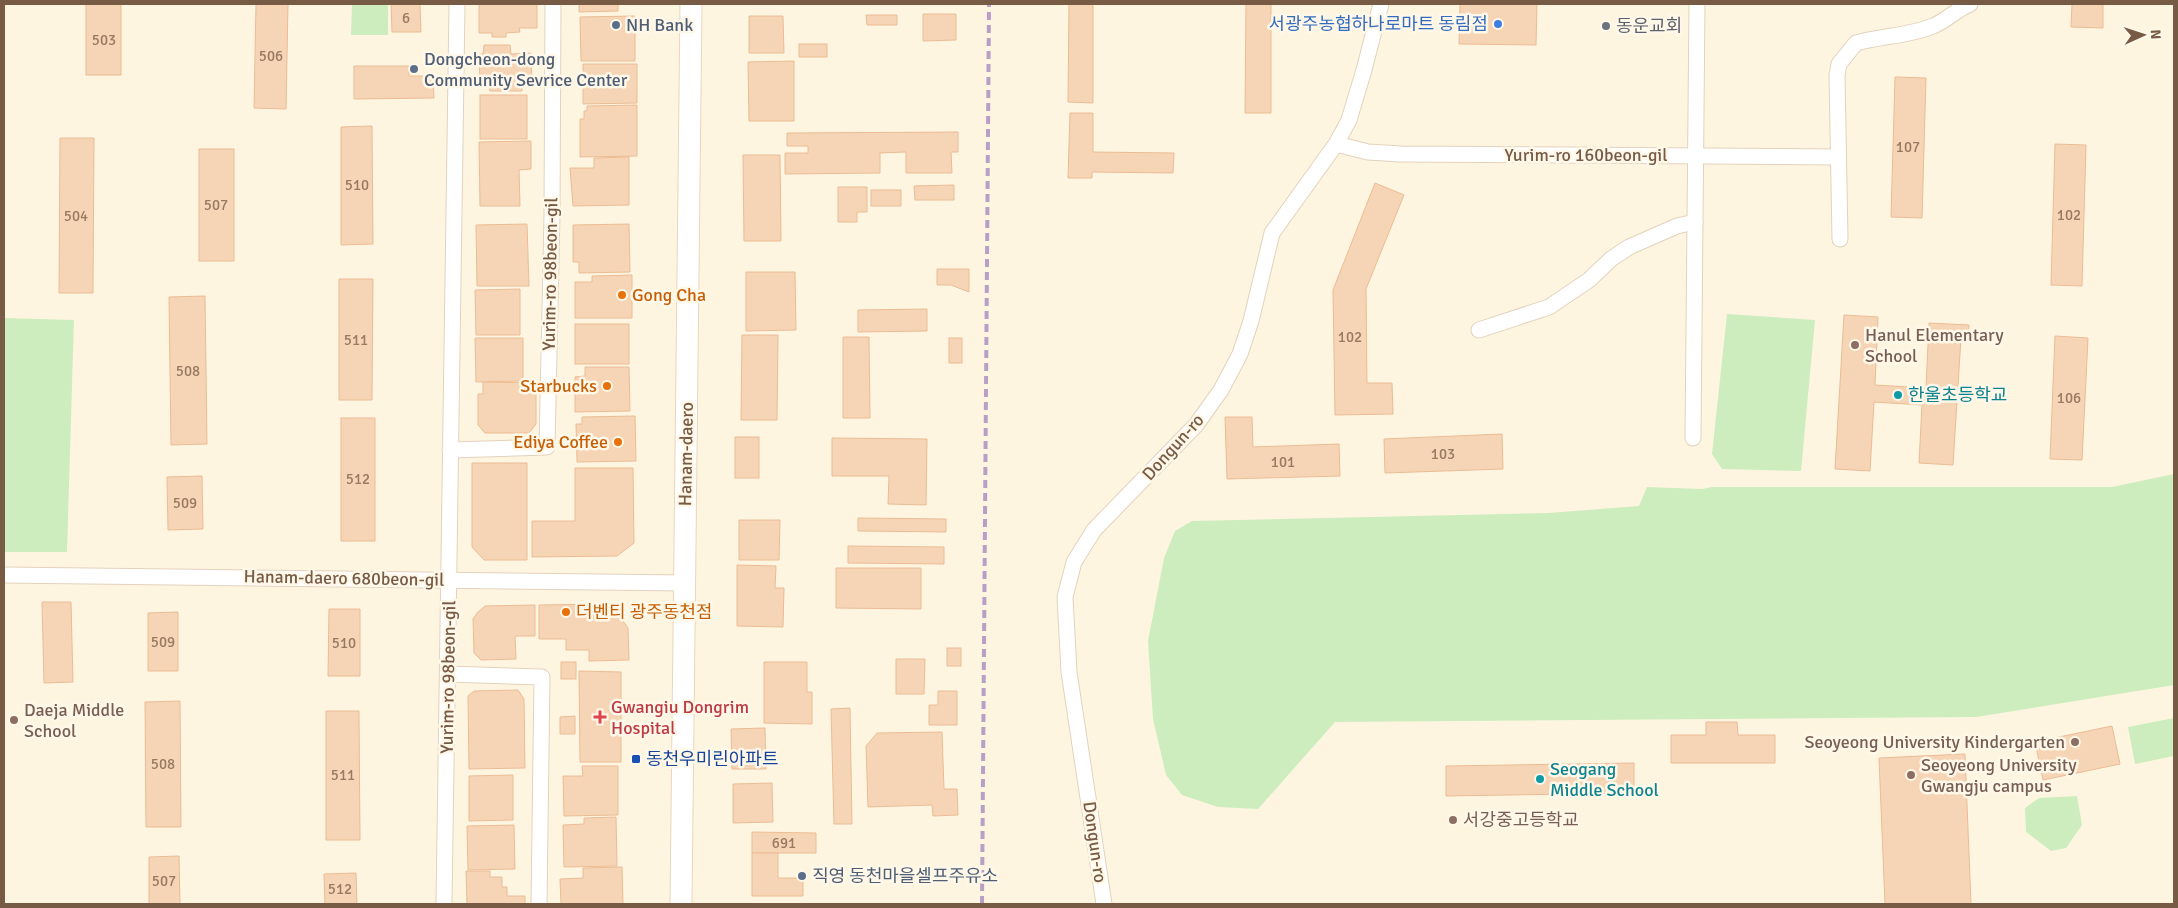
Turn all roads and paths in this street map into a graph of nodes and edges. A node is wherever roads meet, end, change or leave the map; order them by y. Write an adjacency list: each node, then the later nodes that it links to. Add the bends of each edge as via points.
1 (457, 4): 14 (street, Yurim-ro 98beon-gil)
2 (553, 4): 14 (street, Yurim-ro 98beon-gil, via 547,447)
3 (691, 4): 17 (street, Hanam-daero)
4 (1381, 4): 7 (street, Dongun-ro, via 1349,120)
5 (1697, 4): 8 (street)
6 (1970, 4): 9 (street, via 1934,26 1856,43 1839,64 1837,75)
7 (1336, 144): 8 (street, Yurim-ro 160beon-gil, via 1368,152 1400,154); 22 (street, Dongun-ro, via 1272,233 1251,321 1240,354 1221,390 1196,424 1094,530 1074,562 1065,597 1069,672)
8 (1696, 155): 9 (street, Yurim-ro 160beon-gil); 10 (street)
9 (1838, 157): 11 (street)
10 (1695, 222): 12 (street, via 1677,226 1629,247 1549,307); 13 (street)
11 (1840, 239)
12 (1479, 330)
13 (1693, 438)
14 (450, 450): 16 (street, Yurim-ro 98beon-gil)
15 (4, 575): 16 (street, Hanam-daero 680beon-gil)
16 (450, 580): 17 (street, Hanam-daero 680beon-gil); 18 (street, Yurim-ro 98beon-gil)
17 (684, 583): 21 (street, Hanam-daero)
18 (448, 674): 19 (street, Yurim-ro 98beon-gil); 20 (street, via 542,677)
19 (444, 904)
20 (539, 904)
21 (681, 904)
22 (1104, 904)

